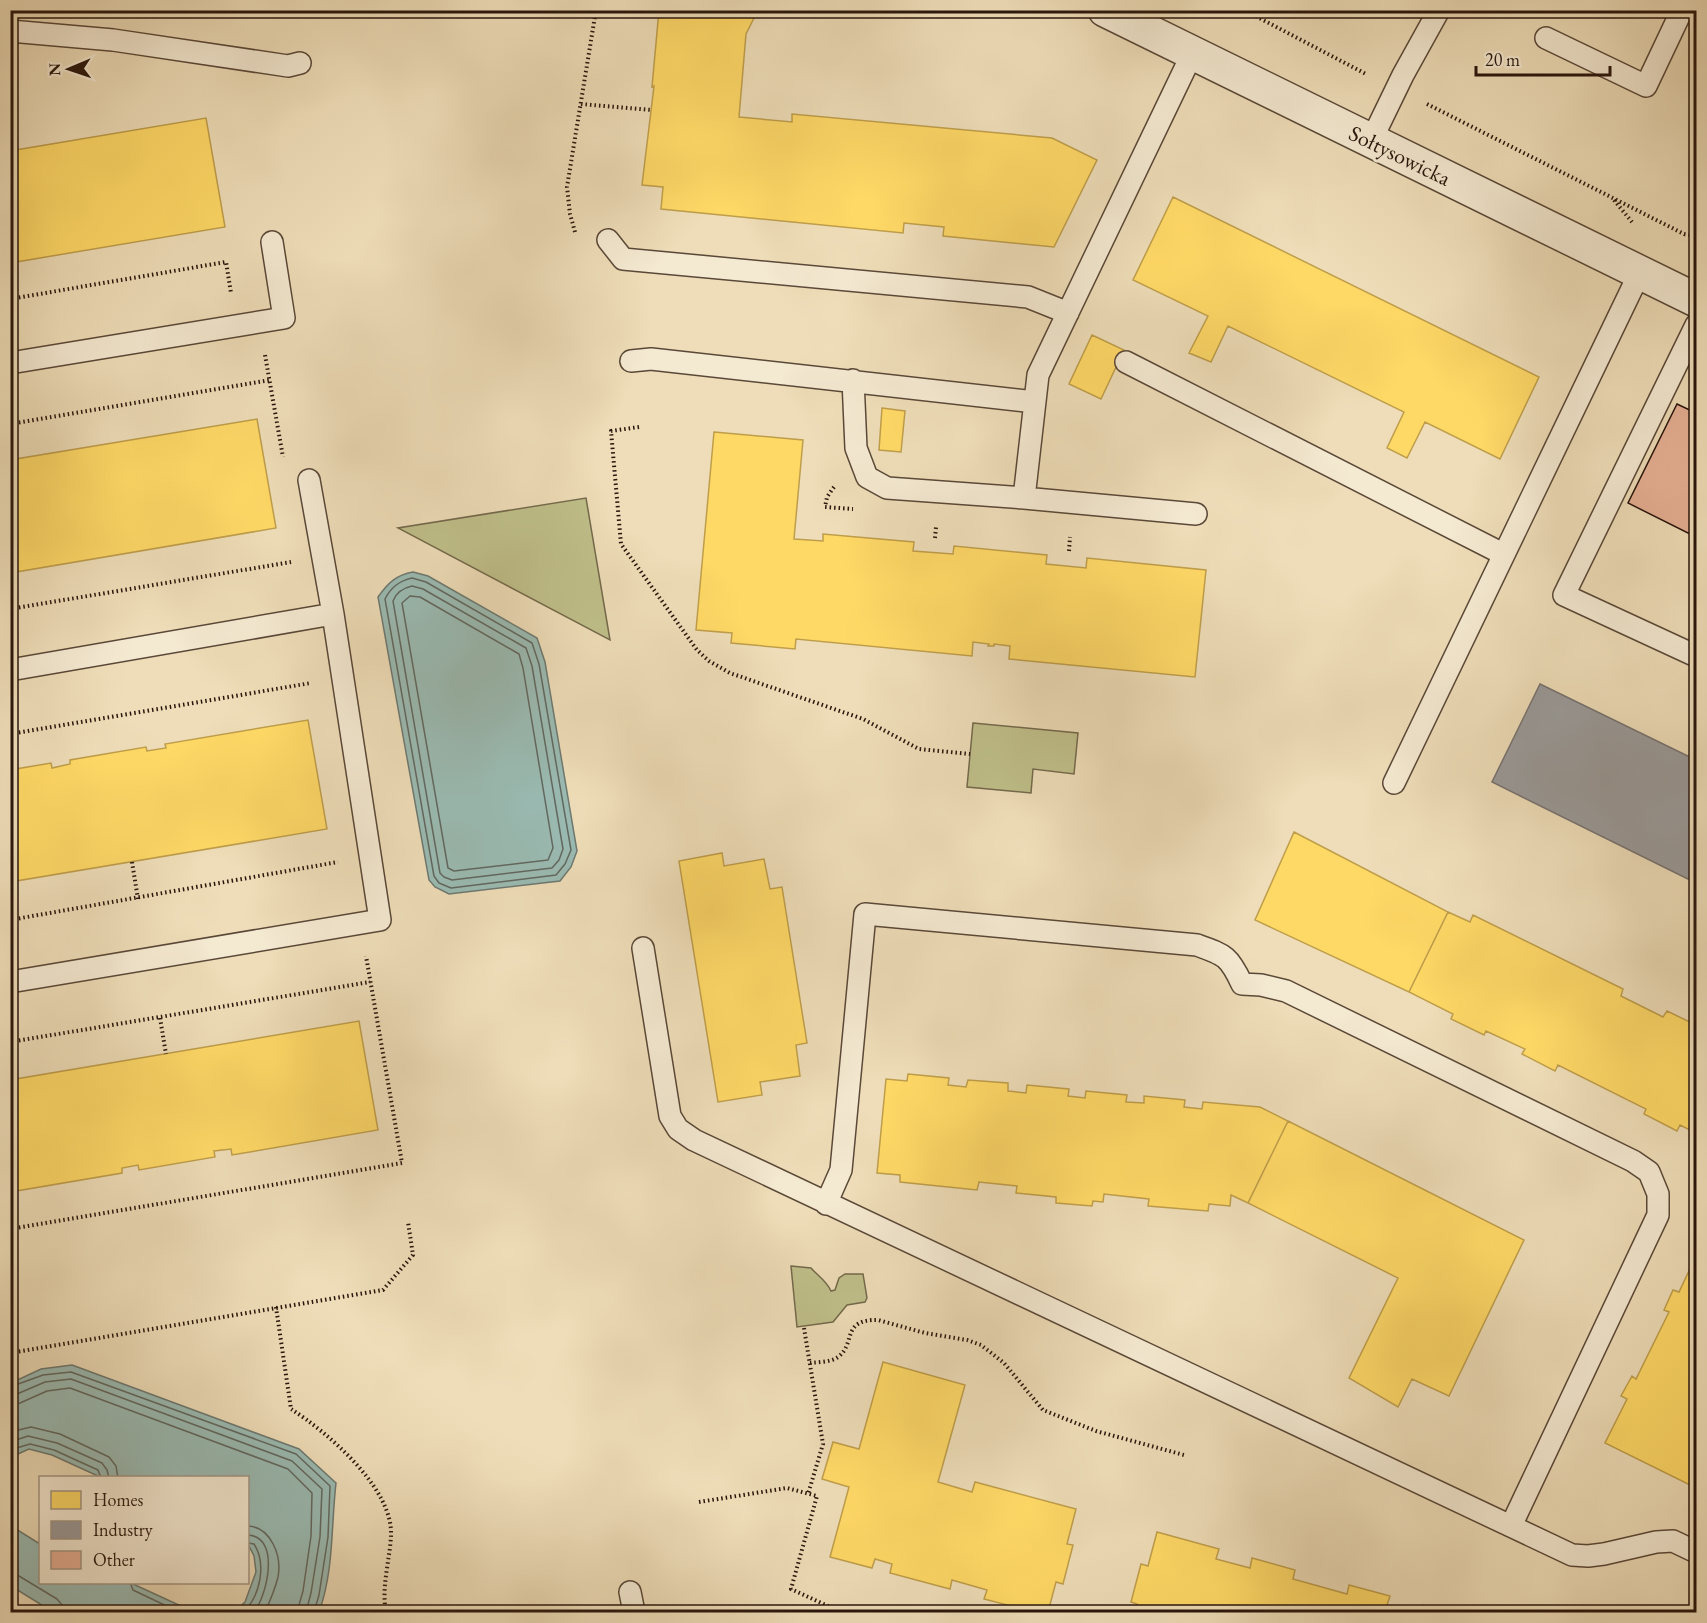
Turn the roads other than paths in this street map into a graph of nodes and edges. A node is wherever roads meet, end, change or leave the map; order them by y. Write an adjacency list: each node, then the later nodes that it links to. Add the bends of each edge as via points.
1 (1105, 10): 6 (street, Sołtysowicka)
2 (1439, 10): 8 (lane)
3 (1682, 10): 5 (lane, via 1646,86)
4 (10, 31): 7 (lane, via 113,40 288,66)
5 (1546, 38)
6 (1192, 54): 8 (street, Sołtysowicka); 13 (lane)
7 (300, 63)
8 (1371, 141): 11 (street, Sołtysowicka)
9 (609, 240): 13 (lane, via 623,259 1028,297)
10 (272, 242): 17 (lane, via 284,318)
11 (1640, 272): 12 (street, Sołtysowicka); 23 (lane)
12 (1696, 300)
13 (1068, 313): 19 (lane, via 1038,375)
14 (1696, 325): 25 (lane, via 1564,595)
15 (631, 361): 18 (lane, via 651,359)
16 (1126, 362): 23 (lane)
17 (10, 363)
18 (853, 380): 19 (lane); 21 (lane, via 856,448 867,477 886,488)
19 (1035, 402): 21 (lane)
20 (309, 480): 24 (lane)
21 (1024, 498): 22 (lane)
22 (1196, 514)
23 (1503, 554): 27 (lane)
24 (333, 614): 26 (lane); 29 (lane, via 380,920)
25 (1696, 656)
26 (10, 670)
27 (1394, 783)
28 (643, 948): 30 (lane, via 666,1097 678,1129)
29 (10, 982)
30 (826, 1204): 31 (lane); 31 (lane, via 841,1170 865,914 1197,945 1220,953 1232,962 1242,984 1286,991 1649,1172 1658,1194 1658,1215)
31 (1511, 1526): 32 (lane, via 1572,1555 1604,1554 1673,1541)
32 (1696, 1552)

